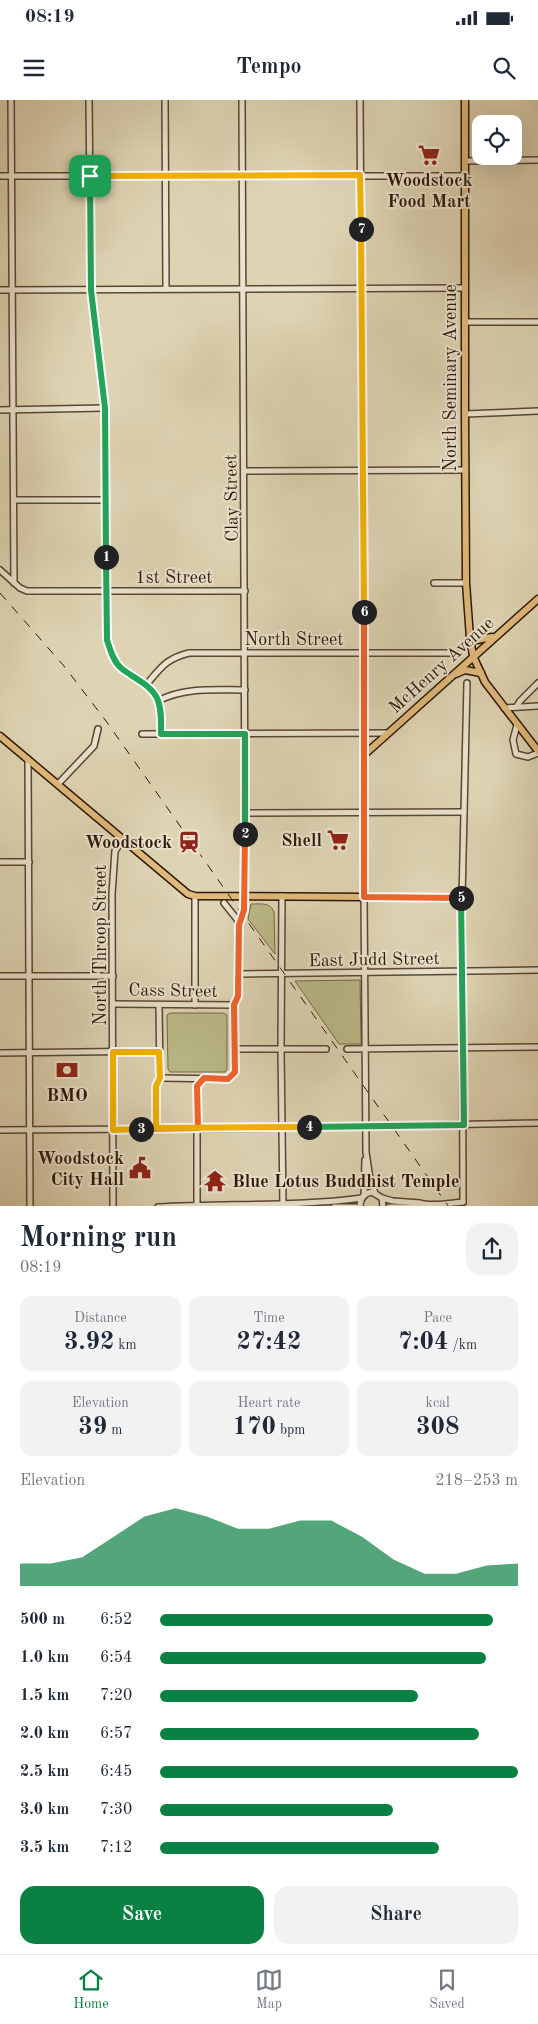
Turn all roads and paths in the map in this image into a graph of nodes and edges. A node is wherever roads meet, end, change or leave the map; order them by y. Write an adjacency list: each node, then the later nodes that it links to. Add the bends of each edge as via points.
1 (11, 100): 11 (street)
2 (89, 100): 12 (street)
3 (165, 100): 13 (street)
4 (242, 100): 14 (street, Clay Street)
5 (360, 100): 9 (street)
6 (465, 100): 8 (main road, North Seminary Avenue)
7 (538, 160): 8 (street)
8 (465, 161): 15 (main road, North Seminary Avenue)
9 (360, 175): 14 (street); 15 (street); 16 (street)
10 (0, 176): 11 (street)
11 (12, 176): 12 (street); 21 (street)
12 (90, 176): 13 (street); 22 (street)
13 (166, 176): 14 (street); 18 (street)
14 (242, 176): 19 (street, Clay Street)
15 (465, 176): 17 (main road, North Seminary Avenue)
16 (362, 288): 17 (street); 19 (street); 30 (street)
17 (465, 288): 23 (main road, North Seminary Avenue)
18 (166, 289): 19 (street); 22 (street)
19 (244, 289): 32 (street, Clay Street)
20 (0, 290): 21 (street)
21 (12, 290): 22 (street); 27 (street)
22 (91, 290): 25 (street)
23 (465, 322): 24 (street); 29 (main road, North Seminary Avenue)
24 (538, 322)
25 (105, 408): 27 (street); 34 (street)
26 (0, 410): 27 (street)
27 (13, 410): 33 (street)
28 (538, 411): 29 (street)
29 (465, 414): 31 (main road, North Seminary Avenue)
30 (362, 470): 31 (street); 32 (street); 45 (street)
31 (465, 470): 38 (main road, North Seminary Avenue)
32 (244, 472): 40 (street, Clay Street)
33 (14, 500): 34 (street); 36 (street)
34 (105, 500): 39 (street)
35 (0, 570): 36 (street)
36 (14, 583): 39 (street, 1st Street, via 27,591)
37 (434, 583): 38 (street)
38 (466, 583): 42 (main road, North Seminary Avenue)
39 (106, 591): 40 (street, 1st Street); 52 (street, via 110,652 120,667)
40 (246, 591): 44 (street, Clay Street)
41 (538, 599): 43 (main road, McHenry Avenue)
42 (470, 635): 43 (main road, via 477,640); 47 (main road, North Seminary Avenue)
43 (496, 636): 47 (main road, McHenry Avenue)
44 (245, 653): 45 (street, North Street); 52 (street, North Street, via 180,655 159,668); 53 (street, Clay Street)
45 (364, 653): 46 (street, North Street); 60 (street)
46 (455, 653)
47 (473, 656): 48 (main road, North Seminary Avenue); 49 (main road, McHenry Avenue)
48 (481, 673): 49 (main road, via 465,670); 57 (main road, North Seminary Avenue)
49 (452, 675): 61 (main road, McHenry Avenue)
50 (467, 683): 71 (street)
51 (538, 683): 55 (street)
52 (146, 685): 54 (street)
53 (245, 690): 54 (street, via 194,690); 64 (street, Clay Street)
54 (158, 700): 63 (street)
55 (517, 706): 56 (street); 57 (street)
56 (538, 706)
57 (504, 708): 58 (main road, North Seminary Avenue)
58 (517, 725): 66 (main road, North Seminary Avenue); 66 (street, via 513,740 516,754 528,757)
59 (98, 729): 69 (street, via 94,746)
60 (364, 733): 61 (street); 64 (street); 67 (street)
61 (387, 733): 67 (main road, McHenry Avenue)
62 (142, 734): 63 (street)
63 (161, 734): 64 (street)
64 (245, 734): 72 (street, Clay Street)
65 (0, 736): 68 (main road)
66 (538, 752)
67 (364, 755): 70 (main road)
68 (28, 759): 69 (main road); 75 (street)
69 (58, 784): 73 (main road)
70 (364, 812): 71 (street); 72 (street); 79 (main road)
71 (464, 812): 80 (street)
72 (246, 814): 77 (street, Clay Street)
73 (122, 839): 76 (main road, via 180,889); 90 (street, North Throop Street, via 114,851)
74 (0, 862): 75 (street)
75 (29, 862): 89 (street)
76 (195, 896): 77 (main road); 93 (street)
77 (245, 896): 78 (main road); 82 (street, Clay Street)
78 (282, 896): 79 (main road); 87 (street)
79 (364, 897): 80 (street); 85 (street)
80 (462, 898): 84 (street)
81 (224, 903): 82 (street)
82 (240, 923): 86 (street, Clay Street)
83 (538, 970): 84 (street, East Judd Street)
84 (462, 971): 85 (street, East Judd Street); 101 (street)
85 (365, 972): 87 (street, East Judd Street); 100 (street)
86 (240, 974): 87 (street, East Judd Street); 94 (street, Clay Street)
87 (282, 974): 97 (street)
88 (0, 976): 89 (street)
89 (29, 976): 90 (street); 105 (street)
90 (113, 976): 91 (street, North Throop Street)
91 (113, 1004): 92 (street, Cass Street); 102 (street, North Throop Street)
92 (159, 1005): 93 (street, Cass Street); 103 (street)
93 (195, 1005): 94 (street, Cass Street)
94 (234, 1005): 96 (street, Clay Street)
95 (538, 1047): 101 (street)
96 (235, 1049): 97 (street); 108 (street, Clay Street, via 235,1072 228,1079)
97 (281, 1049): 98 (street); 115 (street)
98 (326, 1049)
99 (346, 1049): 100 (street)
100 (365, 1049): 101 (street); 112 (street)
101 (462, 1049): 111 (street)
102 (113, 1052): 103 (street); 105 (street); 118 (street, North Throop Street)
103 (159, 1052): 106 (street)
104 (0, 1053): 105 (street)
105 (29, 1053): 117 (street)
106 (160, 1078): 107 (street); 113 (street, via 156,1086)
107 (189, 1078): 108 (street); 109 (street)
108 (204, 1078): 109 (street)
109 (197, 1086): 114 (street)
110 (538, 1124): 111 (street)
111 (464, 1125): 112 (street); 123 (street)
112 (365, 1126): 115 (street); 119 (street)
113 (156, 1128): 114 (street); 118 (street)
114 (198, 1128): 115 (street); 127 (street)
115 (282, 1128): 128 (street)
116 (0, 1130): 117 (street)
117 (29, 1130): 118 (street); 124 (street)
118 (113, 1130): 125 (street, North Throop Street)
119 (366, 1152): 120 (street); 121 (street)
120 (375, 1193): 121 (street); 122 (street)
121 (363, 1197): 129 (street); 131 (street)
122 (382, 1198): 132 (street); 134 (street)
123 (465, 1204): 134 (street)
124 (30, 1206)
125 (113, 1206)
126 (158, 1206): 127 (street)
127 (197, 1206): 128 (street)
128 (283, 1206): 129 (street)
129 (331, 1206): 130 (street)
130 (356, 1206)
131 (360, 1206)
132 (383, 1206)
133 (389, 1206): 134 (street)
134 (421, 1206)

